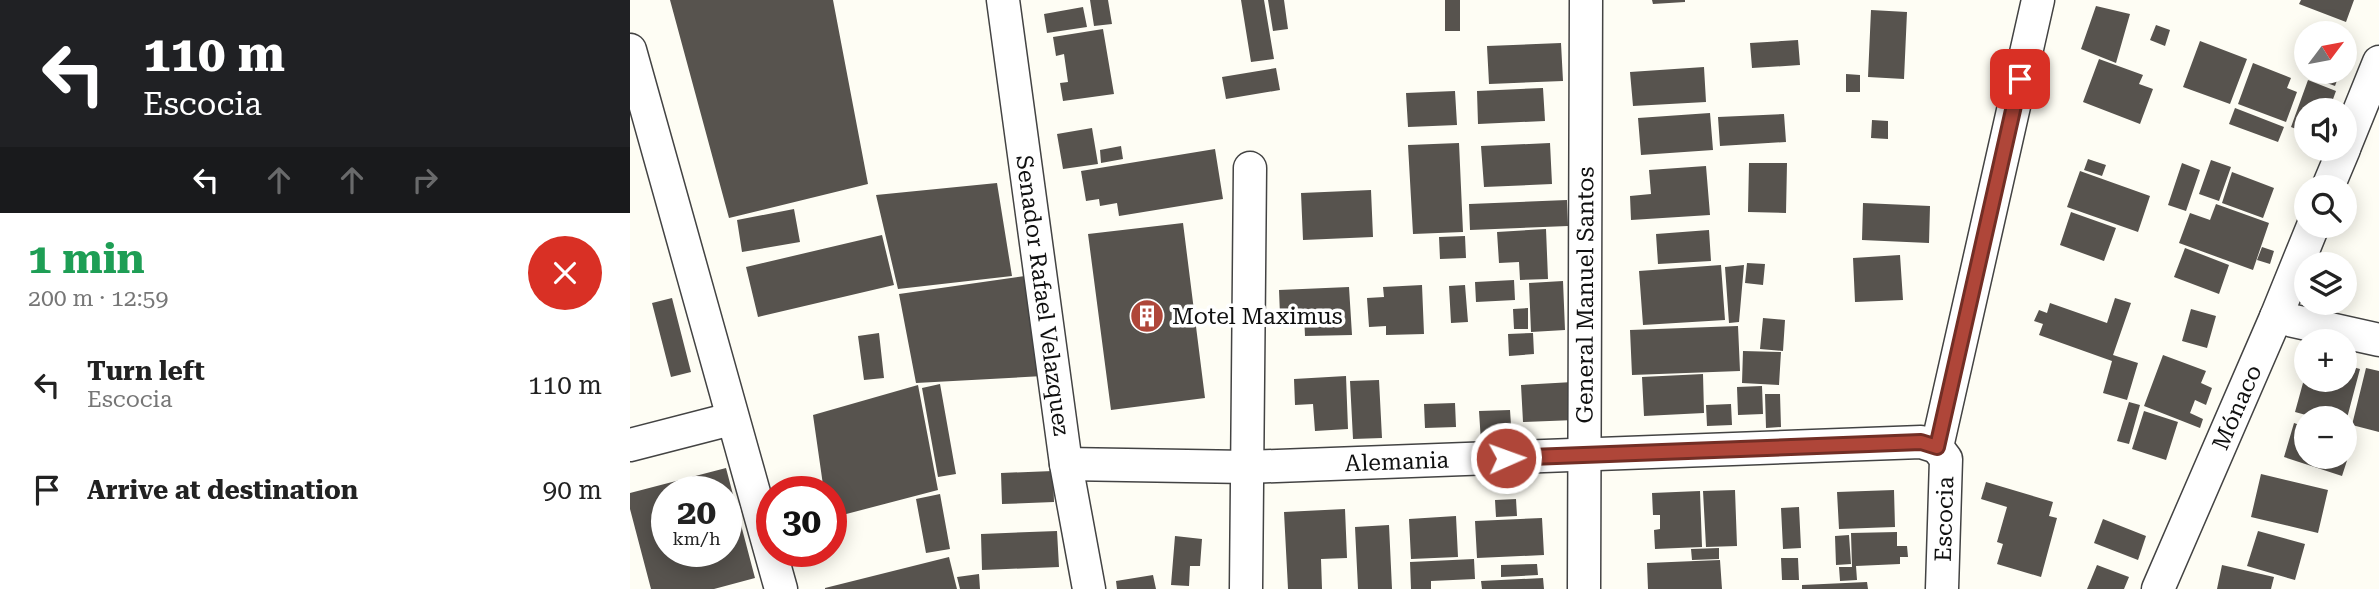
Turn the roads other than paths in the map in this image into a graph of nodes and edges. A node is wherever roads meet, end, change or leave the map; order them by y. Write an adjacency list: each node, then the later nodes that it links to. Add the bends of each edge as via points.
1 (1003, 0): 15 (street, Senador Rafael Velazquez)
2 (1586, 0): 14 (street, General Manuel Santos)
3 (2038, 0): 13 (street, Escocia)
4 (630, 50): 11 (street)
5 (2379, 62): 6 (street)
6 (2357, 116)
7 (1250, 169): 16 (street)
8 (2308, 238): 9 (street, Mónaco)
9 (2276, 317): 10 (street); 22 (street, Mónaco)
10 (2379, 340)
11 (731, 419): 12 (street); 17 (street)
12 (630, 445)
13 (1937, 447): 14 (street, Alemania, via 1921,442); 21 (street, Escocia, via 1946,459)
14 (1584, 455): 16 (street, Alemania); 20 (street, General Manuel Santos)
15 (1066, 464): 16 (street, Alemania); 18 (street, Senador Rafael Velazquez)
16 (1247, 467): 19 (street)
17 (780, 589)
18 (1089, 589)
19 (1246, 589)
20 (1584, 589)
21 (1942, 589)
22 (2158, 589)

